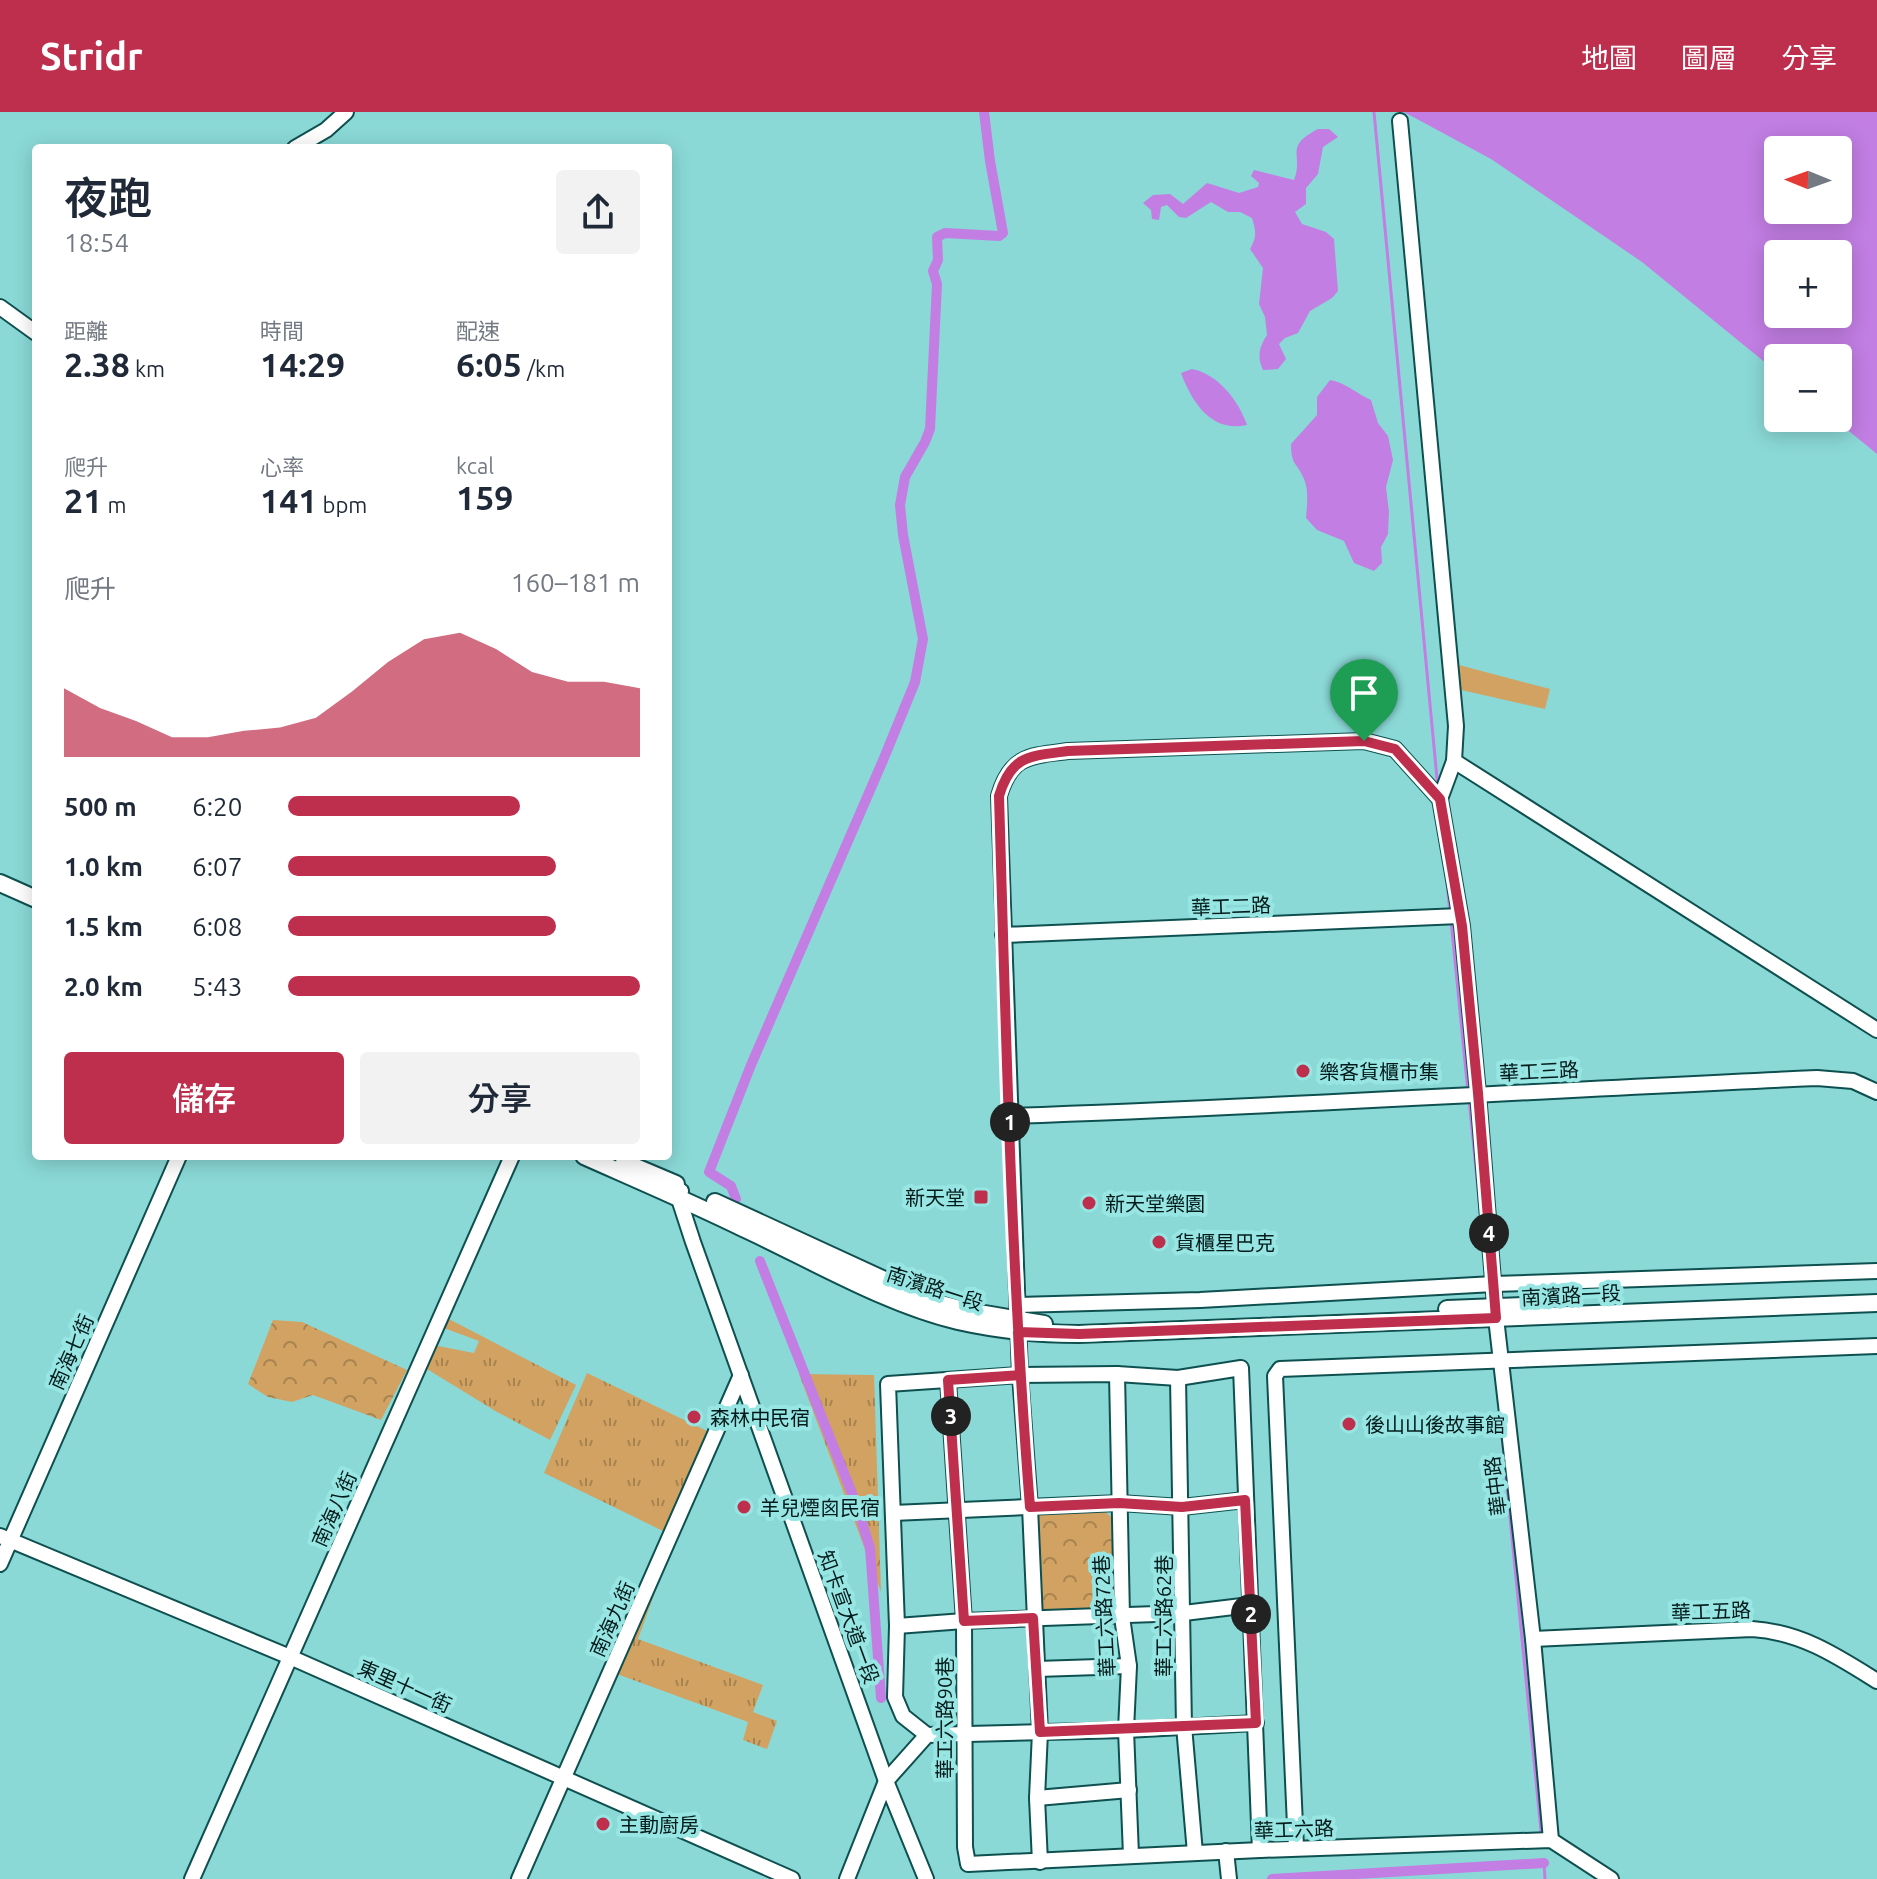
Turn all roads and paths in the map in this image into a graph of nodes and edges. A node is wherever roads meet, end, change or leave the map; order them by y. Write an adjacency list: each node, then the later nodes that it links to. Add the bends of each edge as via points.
1 (346, 112): 3 (street)
2 (1400, 121): 6 (street)
3 (302, 144)
4 (0, 307): 5 (street)
5 (32, 330)
6 (1455, 754): 7 (street, 華中路); 14 (street)
7 (1440, 799): 12 (street, 華中路); 13 (street, via 1395,749 1364,741 1025,758 1004,779 999,796)
8 (0, 883): 10 (main road)
9 (0, 892): 11 (main road)
10 (32, 897)
11 (32, 906)
12 (1460, 916): 13 (street, 華工二路); 16 (street, 華中路)
13 (1003, 935): 17 (street)
14 (1877, 1030)
15 (1877, 1092): 16 (street, 華工三路, via 1853,1081 1817,1078)
16 (1478, 1093): 17 (street, 華工三路); 24 (street, 華中路)
17 (1010, 1116): 28 (street)
18 (177, 1160): 42 (street, 南海七街)
19 (510, 1160): 51 (street, 南海八街)
20 (595, 1160): 22 (main road, 南濱路一段)
21 (618, 1160): 22 (main road, 南濱路一段)
22 (680, 1192): 28 (main road, 南濱路一段, via 917,1308 956,1320); 32 (street, 知卡宣大道一段)
23 (1877, 1271): 24 (street)
24 (1494, 1284): 27 (street, 華中路); 28 (street, via 1200,1300)
25 (1877, 1293): 27 (main road, 南濱路一段)
26 (1877, 1303): 27 (main road, 南濱路一段)
27 (1496, 1313): 28 (main road, 南濱路一段, via 1078,1324); 30 (street, 華中路)
28 (1018, 1319): 33 (street)
29 (1877, 1346): 30 (street)
30 (1501, 1361): 50 (street, 華中路); 66 (street, via 1280,1369 1275,1376)
31 (1117, 1374): 33 (street); 34 (street); 37 (street, 華工六路72巷)
32 (741, 1375): 61 (street, 南海九街); 62 (street, 知卡宣大道一段)
33 (1020, 1375): 35 (street); 38 (street)
34 (1178, 1378): 36 (street, via 1241,1368); 39 (street, 華工六路62巷)
35 (948, 1380): 40 (street, 華工六路90巷); 41 (street, via 888,1384)
36 (1245, 1500): 39 (street); 44 (street)
37 (1119, 1503): 38 (street); 39 (street); 46 (street, 華工六路72巷)
38 (1030, 1507): 40 (street); 47 (street)
39 (1182, 1507): 45 (street, 華工六路62巷)
40 (958, 1510): 41 (street); 48 (street, 華工六路90巷)
41 (893, 1513): 49 (street)
42 (5, 1538): 43 (street, 南海七街); 51 (street, 東里十一街)
43 (0, 1564)
44 (1250, 1605): 45 (street); 55 (street)
45 (1184, 1613): 46 (street); 56 (street, 華工六路62巷)
46 (1122, 1617): 47 (street); 52 (street, 華工六路72巷)
47 (1033, 1618): 48 (street); 53 (street)
48 (964, 1621): 49 (street); 60 (street, 華工六路90巷)
49 (897, 1626): 59 (street, via 895,1697 903,1716)
50 (1533, 1639): 54 (street, 華工五路, via 1776,1630 1829,1651); 65 (street, 華中路)
51 (290, 1657): 61 (street, 東里十一街); 73 (street, 南海八街)
52 (1129, 1666): 53 (street); 57 (street, 華工六路72巷)
53 (1037, 1669): 58 (street)
54 (1877, 1681)
55 (1256, 1723): 56 (street); 67 (street)
56 (1184, 1726): 57 (street); 69 (street, 華工六路62巷)
57 (1126, 1730): 58 (street); 63 (street, 華工六路72巷)
58 (1040, 1732): 60 (street); 64 (street)
59 (927, 1735): 60 (street); 62 (street)
60 (964, 1736): 72 (street, 華工六路90巷)
61 (564, 1778): 74 (street, 南海九街); 75 (street, 東里十一街)
62 (886, 1781): 76 (street); 77 (street, 知卡宣大道一段)
63 (1129, 1790): 64 (street); 70 (street, 華工六路72巷)
64 (1037, 1798): 71 (street)
65 (1551, 1840): 66 (street, 華工六路); 79 (street)
66 (1296, 1848): 67 (street, 華工六路)
67 (1260, 1850): 68 (street, 華工六路)
68 (1226, 1851): 69 (street, 華工六路); 78 (street)
69 (1195, 1853): 70 (street, 華工六路)
70 (1131, 1855): 71 (street, 華工六路)
71 (1040, 1862): 72 (street, 華工六路)
72 (968, 1864)
73 (192, 1879)
74 (519, 1879)
75 (792, 1879)
76 (847, 1879)
77 (926, 1879)
78 (1229, 1879)
79 (1611, 1879)

